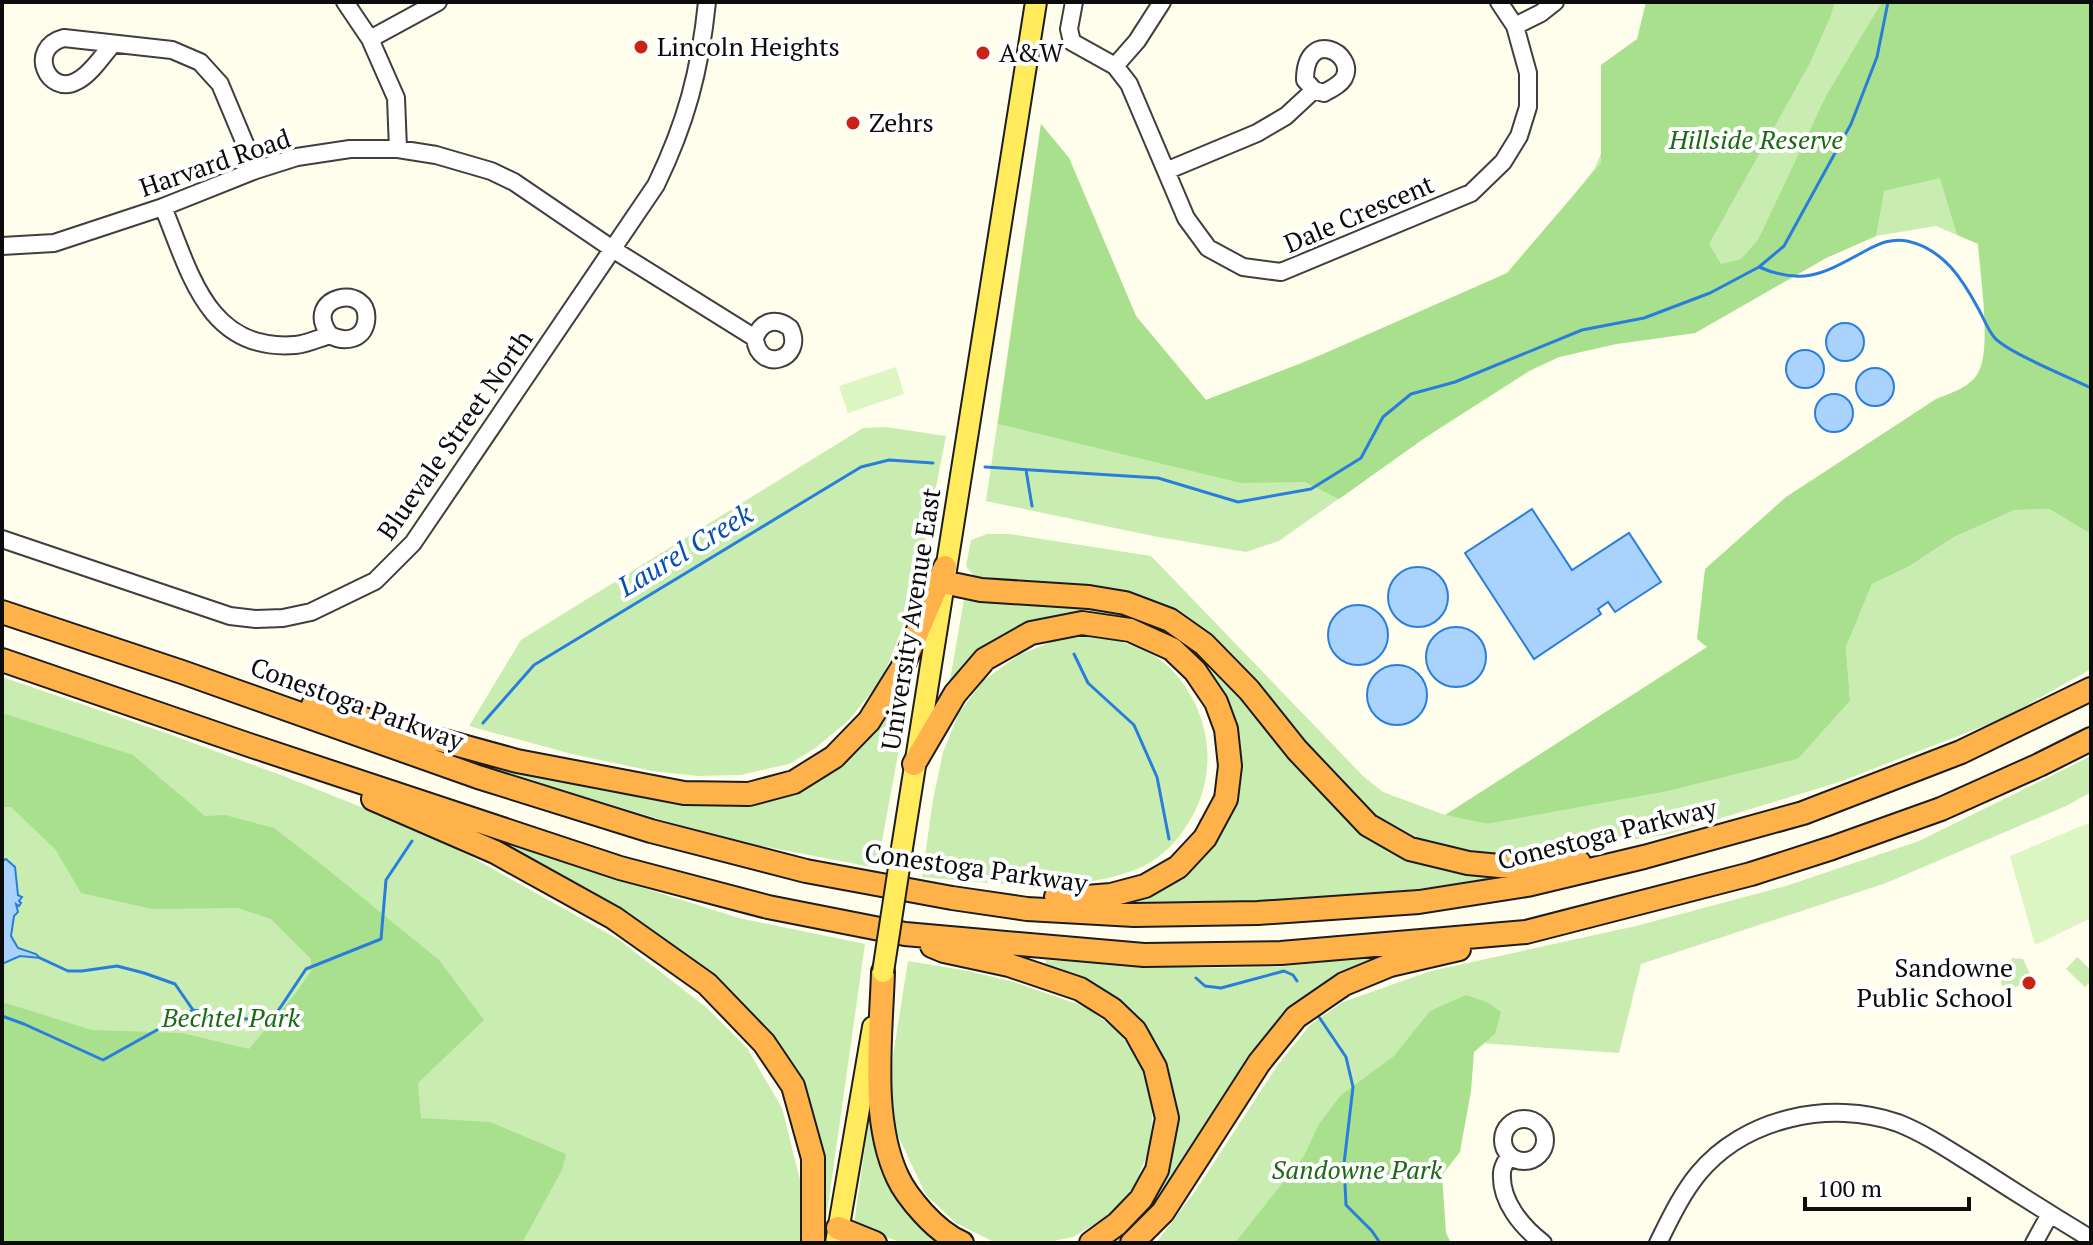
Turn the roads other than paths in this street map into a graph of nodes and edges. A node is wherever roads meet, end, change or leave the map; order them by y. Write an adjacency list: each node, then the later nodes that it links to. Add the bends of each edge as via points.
1 (345, 2): 10 (street)
2 (438, 2): 10 (street)
3 (707, 2): 19 (street, Bluevale Street North, via 700,61 682,126 656,185)
4 (1036, 2): 23 (main road, University Avenue East)
5 (1074, 2): 12 (street, Dale Crescent, via 1072,42)
6 (1162, 2): 12 (street)
7 (1499, 2): 9 (street, Dale Crescent)
8 (1555, 2): 9 (street)
9 (1515, 26): 16 (street, Dale Crescent, via 1528,73 1528,107 1503,162 1471,193 1360,240 1281,272 1243,267 1208,248 1186,218)
10 (370, 39): 14 (street, via 396,98)
11 (112, 45): 15 (street, via 172,50 200,62 220,84)
12 (1115, 66): 16 (street, Dale Crescent, via 1129,84)
13 (1314, 90): 16 (street, via 1257,133)
14 (398, 149): 15 (street, Harvard Road, via 350,149); 19 (street, Harvard Road, via 491,171)
15 (256, 170): 17 (street, Harvard Road)
16 (1166, 171)
17 (163, 207): 18 (street, Harvard Road, via 54,243); 20 (street, via 200,296 215,317 240,336 266,345 298,345)
18 (2, 246)
19 (614, 250): 21 (street, Harvard Road); 22 (street, Bluevale Street North, via 413,543 375,581 311,612 283,618 230,616)
20 (330, 335)
21 (755, 338)
22 (2, 539)
23 (944, 574): 26 (highway, via 902,668 869,721 834,757 794,782 749,794 684,793 517,761); 30 (main road, University Avenue East); 31 (highway, via 981,590 1089,597 1125,603 1170,620 1204,644 1249,690 1368,825 1410,849 1510,867)
24 (2, 612): 26 (highway, Conestoga Parkway)
25 (2, 660): 29 (highway)
26 (182, 672): 32 (highway, Conestoga Parkway, via 478,777 651,831 806,871)
27 (2091, 689): 31 (highway, Conestoga Parkway, via 1961,752 1803,813)
28 (2091, 739): 33 (highway, via 1941,809 1832,848)
29 (252, 746): 34 (highway, via 620,868 768,907); 40 (highway, via 495,852 614,918 707,984 764,1043 793,1086 813,1158)
30 (914, 764): 32 (highway, via 955,694 985,659 1031,633 1082,623 1130,630 1172,649 1216,702 1226,729 1226,799 1205,838 1178,867 1145,886 1111,895); 35 (main road, University Avenue East, bridge)
31 (1644, 857): 32 (highway, Conestoga Parkway, via 1527,885 1419,902 1258,913 1134,915)
32 (952, 898)
33 (1526, 932): 34 (highway, via 1281,953 1144,955); 44 (highway, via 1390,965 1344,984 1296,1017 1259,1063 1163,1212)
34 (905, 934): 43 (highway, via 944,951 1009,965 1080,989 1135,1031 1155,1067 1167,1118 1157,1170 1141,1199)
35 (883, 972): 38 (main road, University Avenue East); 42 (highway, via 881,1118 890,1156 898,1180 917,1206)
36 (1509, 1156): 45 (street, via 1502,1170 1504,1192 1518,1219)
37 (2050, 1214): 39 (street); 46 (street, via 1897,1123 1849,1113 1802,1116 1745,1134 1721,1151 1682,1196); 47 (street)
38 (837, 1236): 41 (highway)
39 (2091, 1239)
40 (813, 1243)
41 (875, 1243)
42 (962, 1243)
43 (1091, 1243)
44 (1132, 1243)
45 (1543, 1243)
46 (1658, 1243)
47 (2034, 1243)

